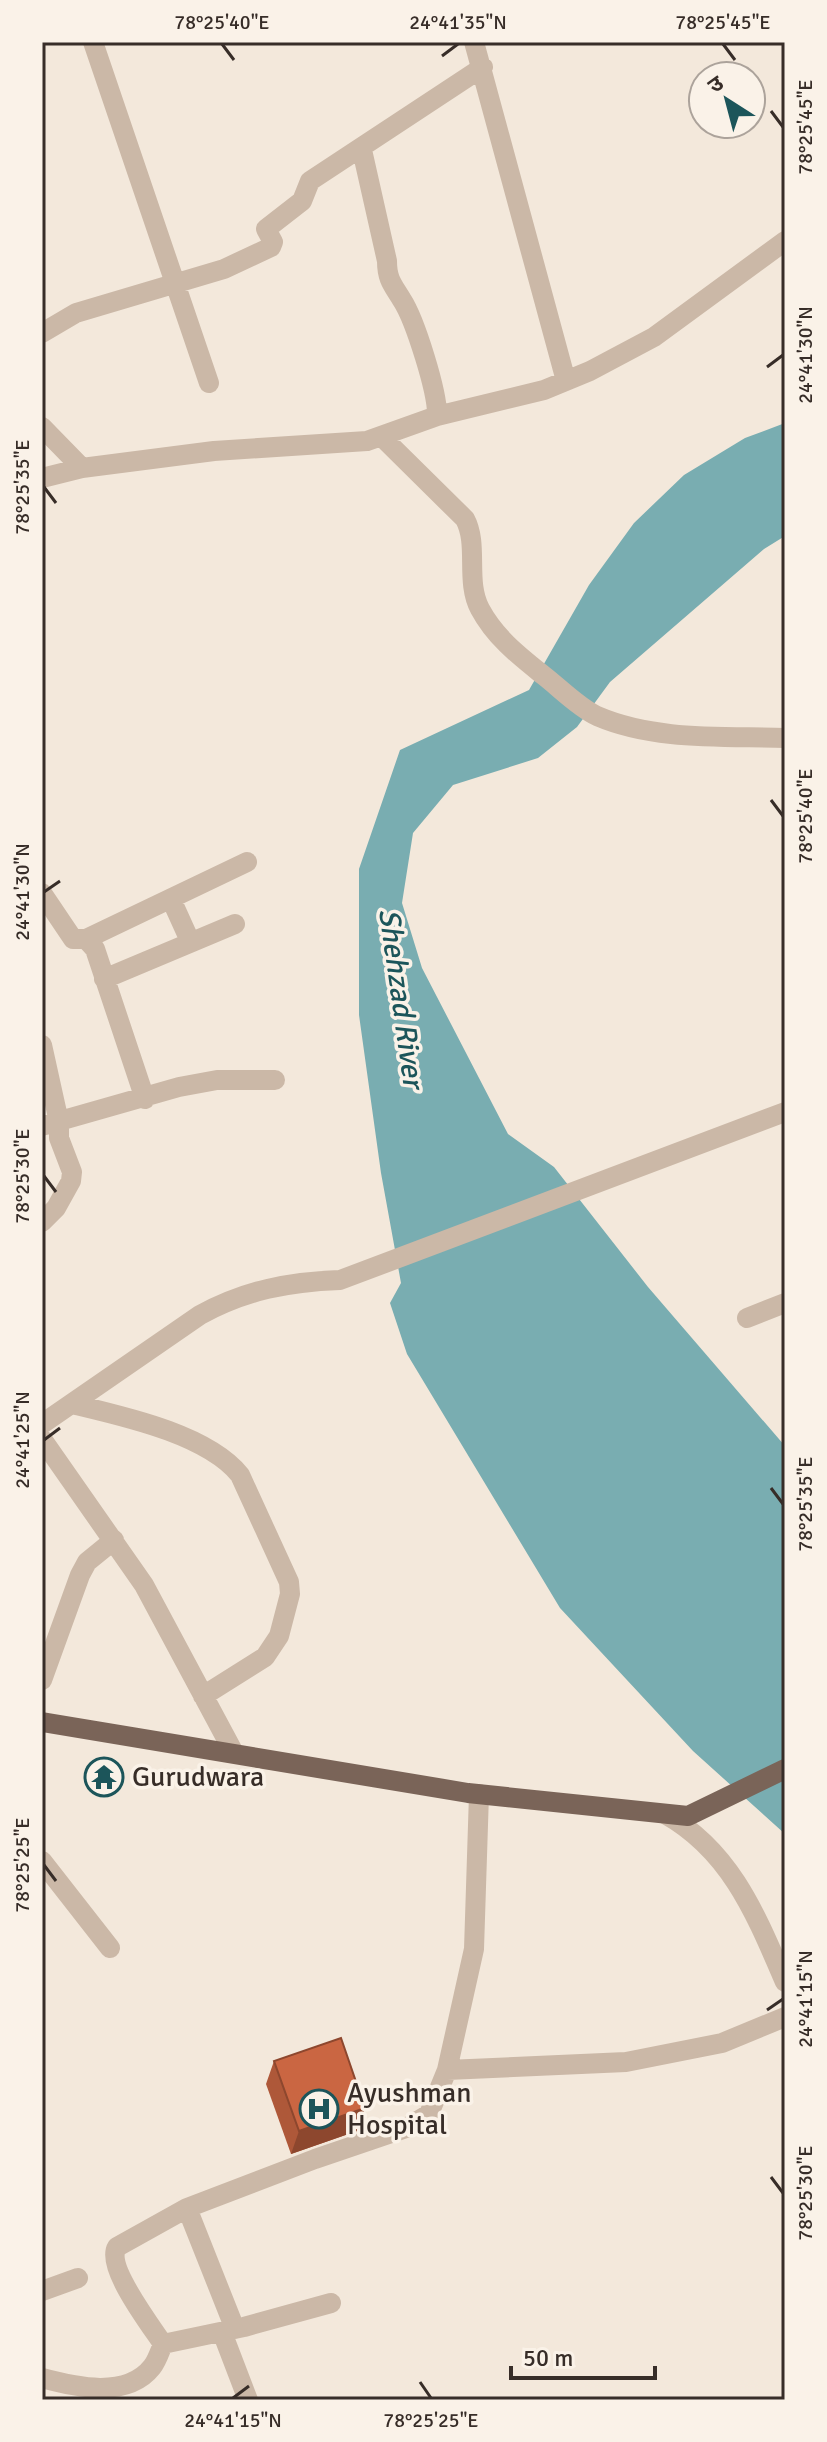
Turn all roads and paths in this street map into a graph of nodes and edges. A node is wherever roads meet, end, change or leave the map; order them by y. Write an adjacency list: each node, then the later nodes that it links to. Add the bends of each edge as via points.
1 (93, 42): 6 (street)
2 (474, 42): 3 (street)
3 (483, 67): 4 (street); 8 (street, via 482,79)
4 (362, 150): 6 (street, via 310,181 302,201 266,229 271,247 224,269); 10 (street, via 387,279 403,301 417,339 436,395)
5 (785, 241): 8 (street, via 654,337)
6 (175, 283): 7 (street, via 76,313); 9 (street)
7 (42, 333)
8 (566, 381): 10 (street)
9 (209, 383)
10 (437, 416): 12 (street)
11 (42, 427): 13 (street)
12 (382, 437): 13 (street); 15 (street, via 465,519 478,606 496,634 594,715 634,728 692,736)
13 (82, 468): 14 (street)
14 (42, 478)
15 (785, 738)
16 (247, 862): 18 (street)
17 (42, 893): 20 (street, via 73,939)
18 (171, 899): 20 (street); 21 (street)
19 (235, 924): 21 (street)
20 (86, 939): 22 (street, via 95,949)
21 (190, 941): 22 (street)
22 (104, 979): 25 (street)
23 (42, 1045): 27 (street)
24 (275, 1080): 25 (street, via 217,1080)
25 (145, 1099): 27 (street)
26 (785, 1112): 31 (street, via 340,1280 291,1282 225,1301)
27 (51, 1124): 28 (street, via 72,1172 56,1208)
28 (42, 1222)
29 (785, 1303): 30 (street)
30 (747, 1318)
31 (72, 1404): 32 (street); 36 (street, via 129,1418 228,1460 240,1475 289,1582 279,1636 265,1657)
32 (46, 1414)
33 (42, 1439): 34 (street)
34 (114, 1540): 35 (street, via 87,1562 80,1575); 36 (street)
35 (42, 1680)
36 (203, 1696): 38 (street)
37 (42, 1722): 38 (main road)
38 (234, 1753): 40 (main road)
39 (785, 1769): 41 (main road, via 688,1816)
40 (479, 1794): 41 (main road); 46 (street, via 474,1949)
41 (665, 1814): 44 (street, via 694,1830 715,1851 759,1923)
42 (42, 1861): 43 (street)
43 (110, 1948)
44 (785, 1982)
45 (785, 2017): 46 (street, via 722,2043 626,2062)
46 (447, 2070): 47 (street, via 429,2114 406,2128)
47 (187, 2208): 51 (street); 52 (street, via 113,2252 135,2304)
48 (78, 2278): 49 (street)
49 (42, 2291)
50 (331, 2303): 51 (street)
51 (228, 2330): 52 (street); 55 (street)
52 (163, 2344): 54 (street, via 152,2368)
53 (42, 2378): 54 (street)
54 (96, 2394)
55 (248, 2400)

